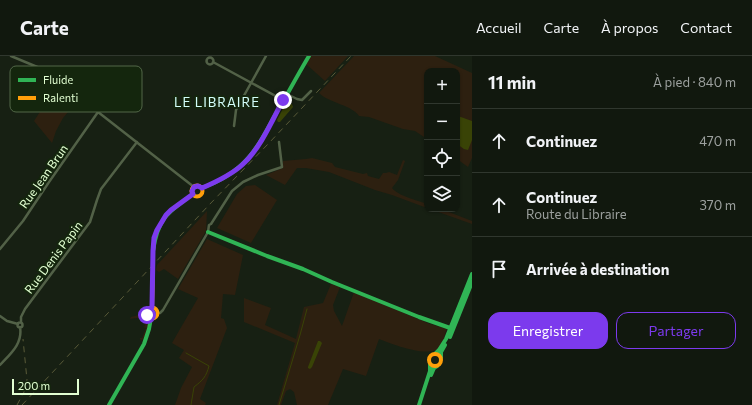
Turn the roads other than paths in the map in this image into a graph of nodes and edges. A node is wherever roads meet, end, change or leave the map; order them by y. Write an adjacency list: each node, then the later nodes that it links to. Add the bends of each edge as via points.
1 (11, 56): 5 (street)
2 (266, 56): 6 (street)
3 (309, 56): 8 (main road)
4 (213, 62): 6 (street)
5 (34, 66)
6 (252, 82): 9 (street); 11 (street, via 236,110)
7 (311, 92): 8 (street, via 302,100)
8 (287, 94): 9 (main road)
9 (283, 100): 15 (main road, via 246,161 231,173)
10 (98, 112): 12 (street); 18 (street, Rue Jean Brun, via 23,221)
11 (234, 126)
12 (137, 142): 14 (street); 25 (street, Rue Denis Papin, via 101,190 90,222 25,309)
13 (279, 142): 17 (street, via 282,167 243,182 232,191 209,225)
14 (194, 187): 15 (main road); 16 (main road)
15 (202, 188): 16 (main road, via 201,196)
16 (193, 194): 21 (main road, bridge, via 166,215 154,238)
17 (208, 232): 22 (street, via 163,310); 26 (main road)
18 (0, 249)
19 (472, 274): 26 (main road)
20 (472, 282): 26 (main road)
21 (152, 307): 22 (main road); 24 (main road, via 147,311)
22 (158, 313): 24 (main road, via 155,318)
23 (0, 316): 25 (street)
24 (151, 318): 32 (main road, via 147,337)
25 (20, 324): 30 (street, Rue Denis Papin, via 18,344)
26 (451, 328): 27 (main road); 28 (main road)
27 (435, 354): 28 (main road); 29 (main road, via 431,355)
28 (441, 358): 31 (main road, via 441,363)
29 (430, 364): 31 (main road); 33 (main road)
30 (0, 365)
31 (437, 366): 33 (main road, via 430,377)
32 (108, 405)
33 (420, 405)

